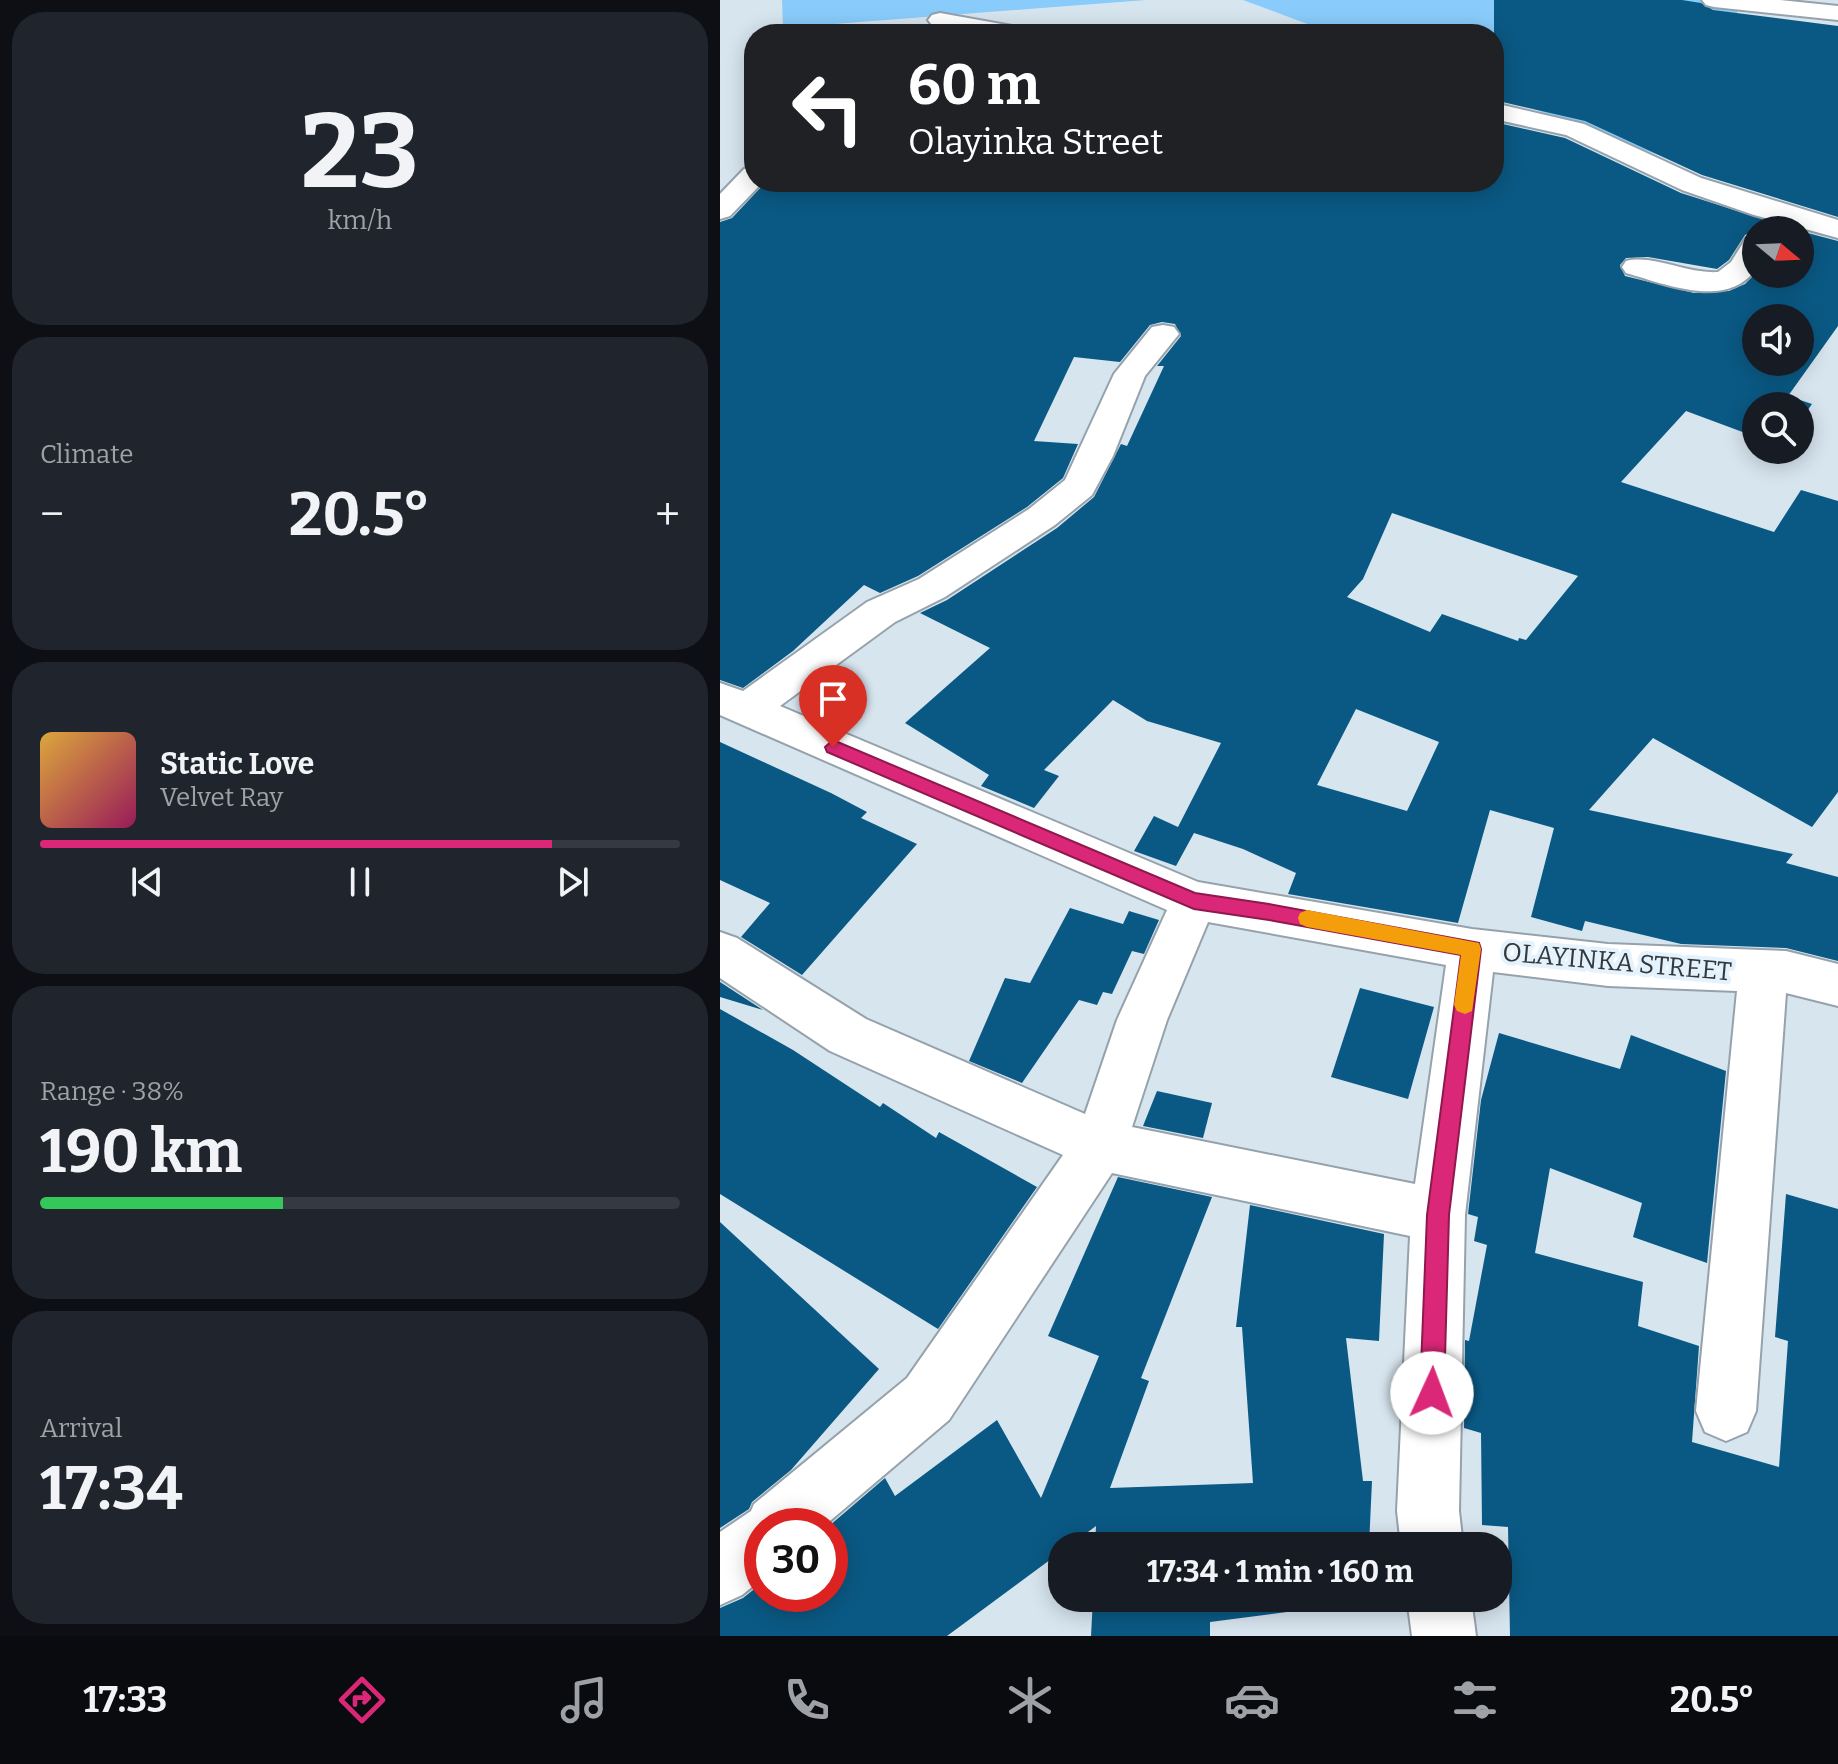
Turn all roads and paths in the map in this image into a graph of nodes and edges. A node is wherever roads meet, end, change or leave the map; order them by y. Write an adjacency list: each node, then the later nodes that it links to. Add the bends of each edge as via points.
1 (1714, 0): 2 (street)
2 (1722, 1): 4 (street)
3 (935, 10): 5 (street)
4 (1838, 13)
5 (983, 24)
6 (1504, 113): 9 (street, via 1561,123)
7 (744, 185): 8 (street)
8 (720, 210)
9 (1755, 216)
10 (1814, 227): 11 (street)
11 (1838, 229)
12 (1637, 267): 13 (street, via 1697,281 1733,278)
13 (1742, 268)
14 (1163, 334): 15 (street, via 1130,374 1079,487 944,581 881,612)
15 (733, 704): 16 (street, OLAYINKA STREET)
16 (1194, 901): 17 (street, OLAYINKA STREET); 21 (street, via 1142,1020)
17 (1472, 949): 19 (street, OLAYINKA STREET, via 1608,965); 22 (street)
18 (720, 952): 21 (street, via 848,1035)
19 (1774, 973): 20 (street, OLAYINKA STREET); 23 (street)
20 (1838, 985)
21 (1100, 1146): 22 (street); 24 (street, via 928,1399)
22 (1438, 1215): 25 (street)
23 (1726, 1411)
24 (798, 1508)
25 (1430, 1532)
26 (744, 1553): 27 (street)
27 (720, 1573)
28 (1441, 1612): 29 (street)
29 (1444, 1636)

